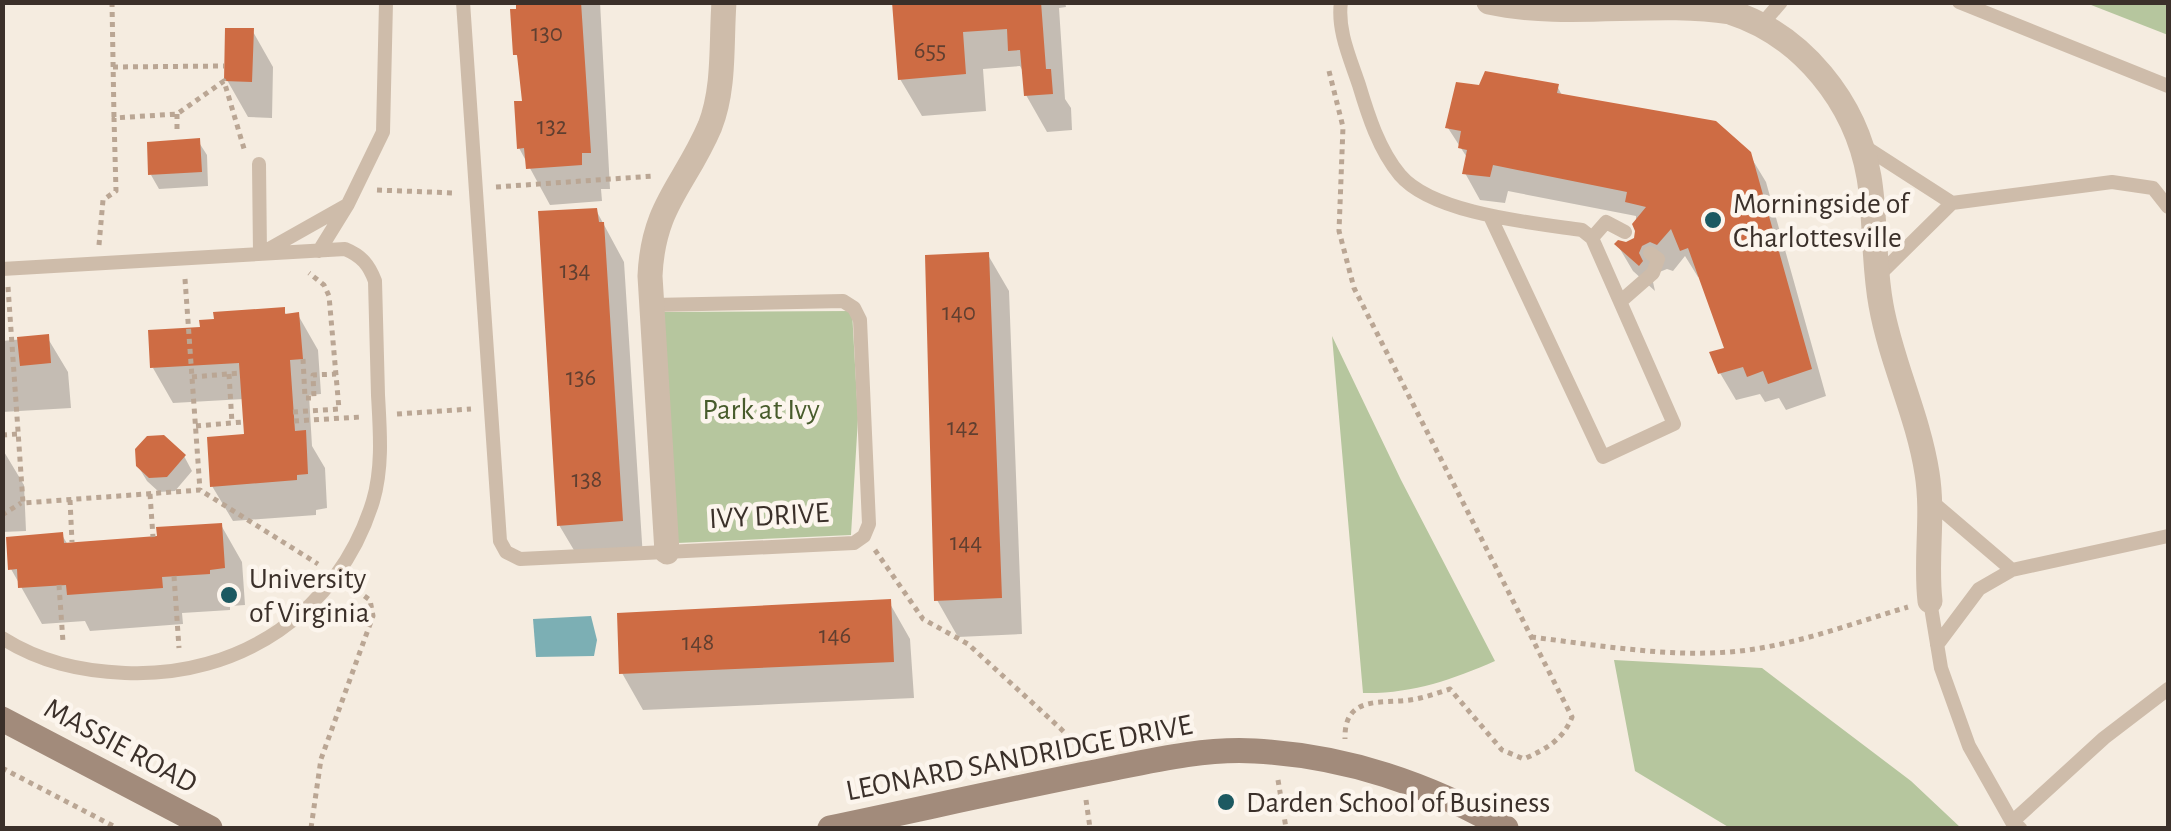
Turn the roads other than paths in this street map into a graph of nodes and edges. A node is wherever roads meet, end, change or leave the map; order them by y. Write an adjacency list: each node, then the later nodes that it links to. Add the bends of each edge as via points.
1 (386, 2): 13 (lane, via 383,132)
2 (463, 2): 27 (lane, via 500,541 520,559)
3 (724, 2): 24 (street, IVY DRIVE, via 718,100 660,216 651,245)
4 (1341, 2): 15 (lane, via 1339,20 1365,105 1402,178 1431,197)
5 (1488, 2): 8 (street, via 1690,4)
6 (1781, 2): 8 (lane)
7 (1959, 2): 9 (lane)
8 (1762, 24): 10 (street, via 1822,73)
9 (2168, 86)
10 (1862, 145): 12 (lane); 22 (street)
11 (259, 164): 20 (lane)
12 (1952, 203): 14 (lane, via 2112,182 2152,188); 22 (lane)
13 (348, 204): 18 (lane); 20 (lane)
14 (2168, 207)
15 (1490, 216): 17 (lane, via 1582,230); 23 (lane, via 1602,457 1674,424)
16 (1625, 232): 17 (lane, via 1606,222)
17 (1592, 238): 23 (lane)
18 (319, 251): 20 (lane); 30 (lane, via 358,254 375,282 380,459 361,534 337,576 295,621 263,643 180,669 146,674 64,666)
19 (1650, 252): 23 (lane, via 1658,260 1652,274)
20 (260, 254): 21 (lane)
21 (4, 269)
22 (1876, 278): 25 (street)
23 (1621, 302)
24 (652, 305): 27 (street, IVY DRIVE); 27 (lane, IVY DRIVE, via 843,301 860,320 869,524 864,536 854,543)
25 (1930, 500): 28 (lane); 29 (street)
26 (2168, 536): 28 (lane)
27 (667, 552)
28 (2012, 570): 31 (lane, via 1979,589)
29 (1930, 601): 31 (lane)
30 (2, 638)
31 (1938, 644): 34 (lane, via 1969,746)
32 (2168, 690): 34 (lane, via 2104,738)
33 (2, 719): 35 (street, MASSIE ROAD)
34 (2016, 825)
35 (210, 828)
36 (830, 828): 37 (street, LEONARD SANDRIDGE DRIVE, via 1209,752 1346,762 1451,798)
37 (1506, 828)

